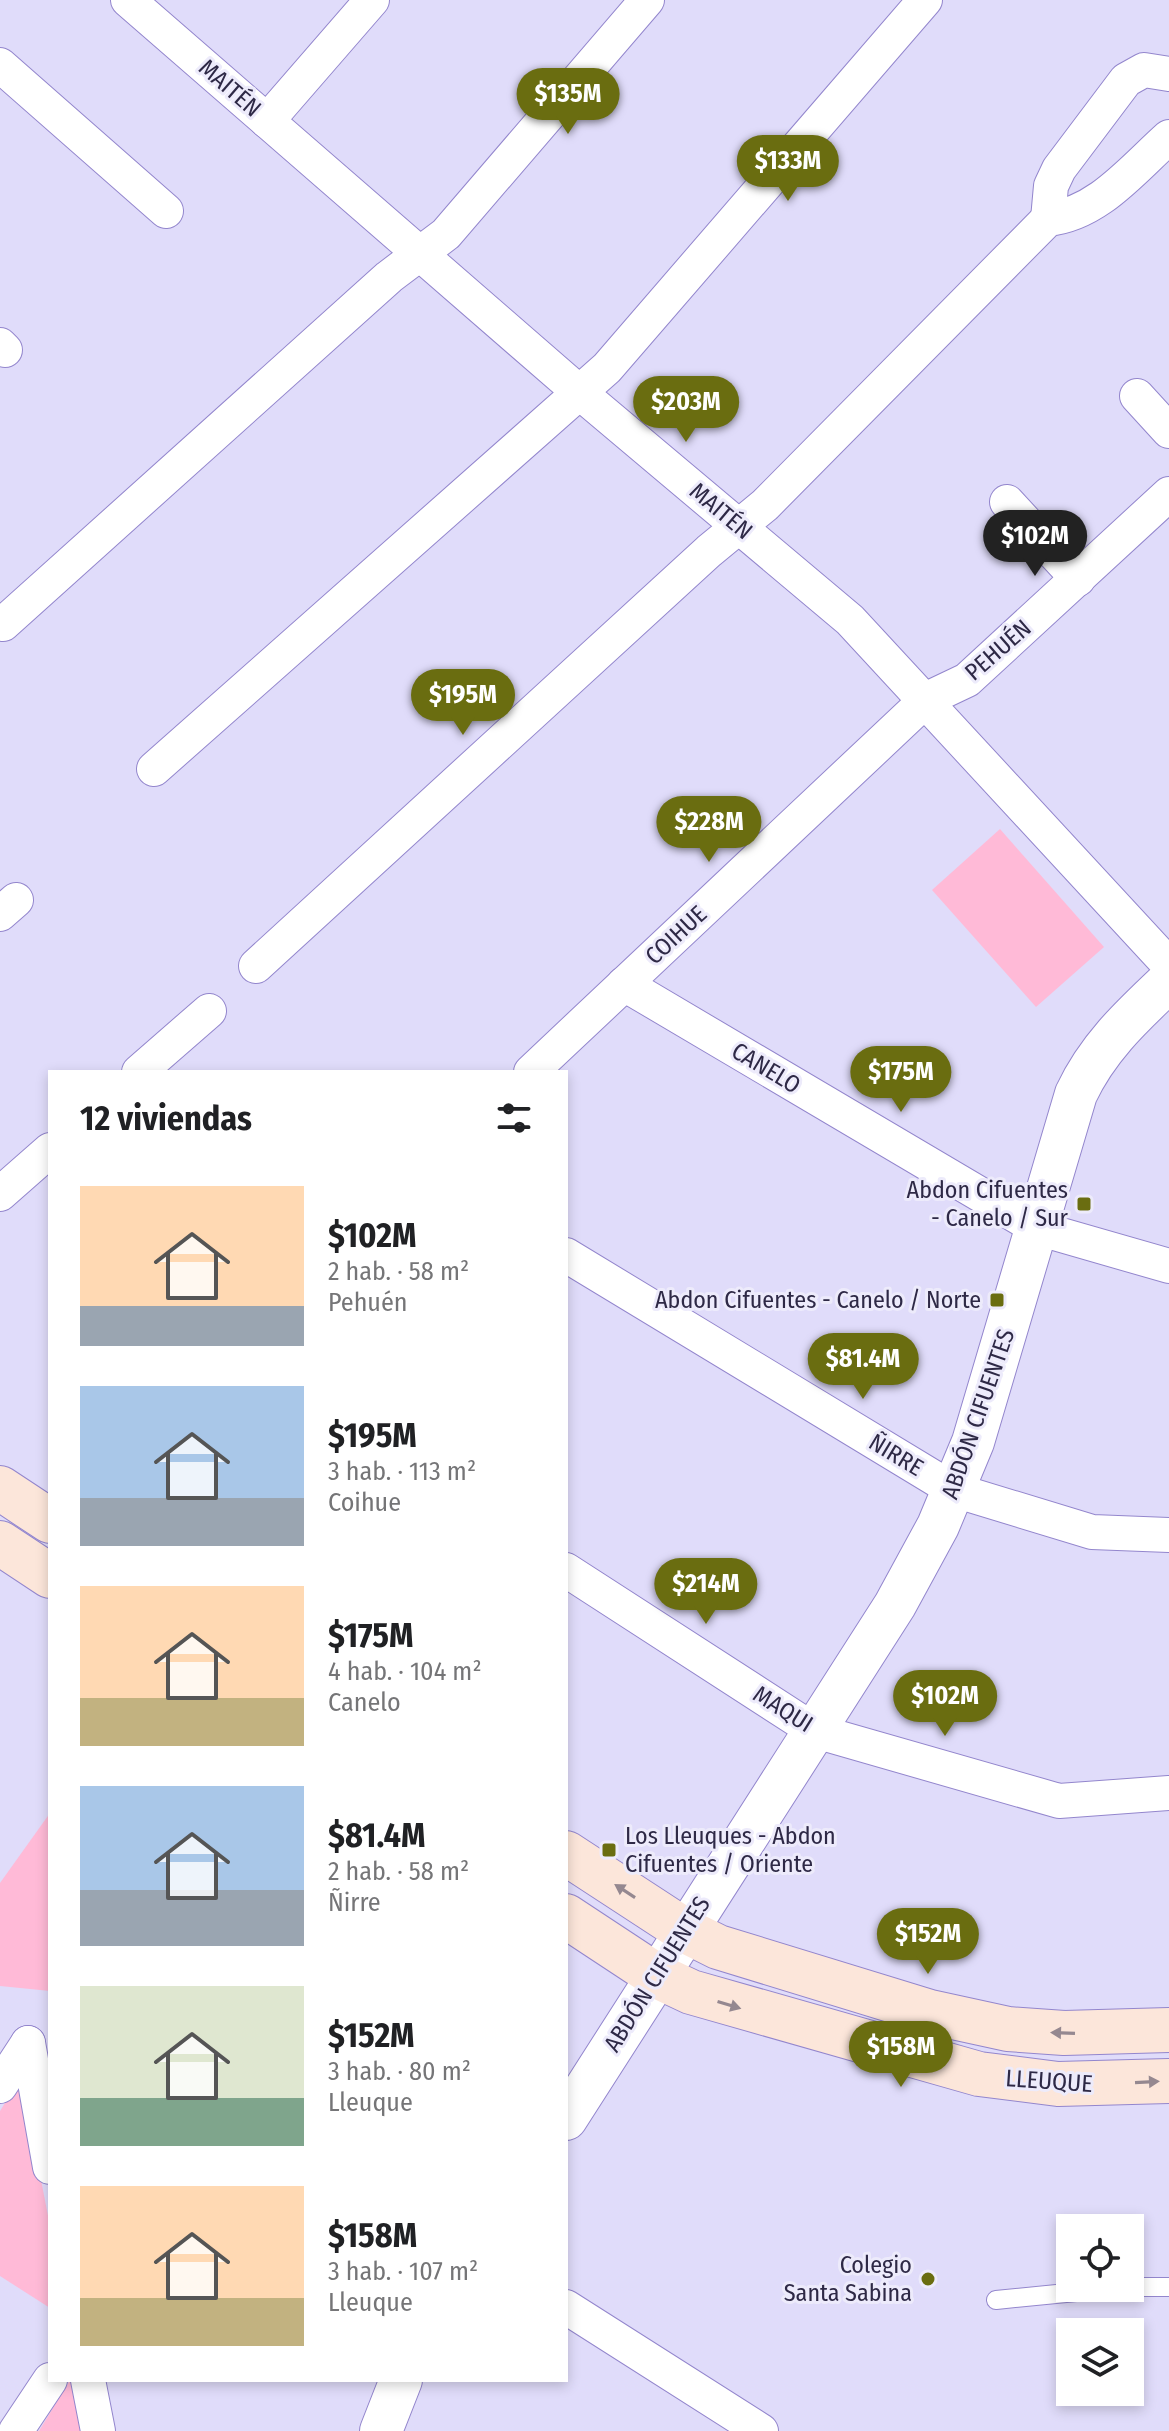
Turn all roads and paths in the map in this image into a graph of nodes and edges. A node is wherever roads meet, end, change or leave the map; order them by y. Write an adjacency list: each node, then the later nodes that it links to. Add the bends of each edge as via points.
1 (128, 0): 7 (street, MAITÉN)
2 (372, 0): 7 (street)
3 (647, 0): 11 (street, via 446,234)
4 (925, 0): 12 (street, via 607,368)
5 (0, 65): 9 (street)
6 (1169, 74): 10 (street, via 1144,70 1126,80 1059,169 1051,186)
7 (267, 121): 11 (street, MAITÉN)
8 (1169, 137): 10 (street, via 1098,201 1074,214)
9 (166, 211)
10 (1048, 219): 17 (street)
11 (420, 254): 12 (street, MAITÉN); 19 (street)
12 (579, 392): 17 (street, MAITÉN); 21 (street)
13 (1137, 396): 14 (street)
14 (1169, 431)
15 (1169, 494): 18 (street, PEHUÉN)
16 (1007, 502): 18 (street)
17 (740, 526): 20 (street, MAITÉN, via 850,620); 23 (street)
18 (1078, 579): 20 (street, PEHUÉN, via 967,680)
19 (3, 624)
20 (927, 699): 22 (street, MAITÉN); 25 (street, COIHUE)
21 (154, 769)
22 (1169, 965)
23 (256, 966)
24 (1169, 981): 31 (street, ABDÓN CIFUENTES, via 1111,1036 1086,1073)
25 (624, 984): 28 (street, COIHUE); 31 (street, CANELO)
26 (209, 1011): 27 (street)
27 (141, 1070)
28 (533, 1070)
29 (48, 1152): 30 (street)
30 (0, 1194)
31 (1037, 1228): 33 (street, CANELO); 35 (street, ABDÓN CIFUENTES)
32 (568, 1256): 35 (street, ÑIRRE)
33 (1169, 1266)
34 (0, 1488): 36 (main road)
35 (954, 1490): 37 (street, ÑIRRE, via 1092,1532); 39 (street, ABDÓN CIFUENTES, via 895,1605)
36 (48, 1520)
37 (1169, 1535)
38 (568, 1571): 39 (street, MAQUI)
39 (815, 1731): 40 (street, MAQUI, via 1059,1801); 43 (street, ABDÓN CIFUENTES)
40 (1169, 1793)
41 (568, 1854): 43 (main road, LLEUQUE, one-way to 41)
42 (568, 1917): 44 (main road, LLEUQUE)
43 (684, 1930): 44 (street, ABDÓN CIFUENTES); 45 (main road, LLEUQUE, via 741,1956 930,2012)
44 (657, 1976): 48 (main road, LLEUQUE, one-way to 48, via 750,2011); 51 (street, ABDÓN CIFUENTES)
45 (1008, 2029): 46 (main road, LLEUQUE, one-way to 45); 48 (main road)
46 (1169, 2030)
47 (26, 2043): 50 (street); 52 (street)
48 (1002, 2078): 49 (main road, LLEUQUE, one-way to 49, via 1058,2084)
49 (1169, 2081)
50 (0, 2086)
51 (568, 2116)
52 (48, 2157)
53 (1144, 2287): 54 (lane)
54 (1169, 2287)
55 (1056, 2294): 56 (lane)
56 (996, 2300)
57 (568, 2308): 64 (street)
58 (49, 2382): 61 (street)
59 (88, 2382): 62 (street)
60 (400, 2382): 63 (street)
61 (16, 2431)
62 (98, 2431)
63 (381, 2431)
64 (761, 2431)

